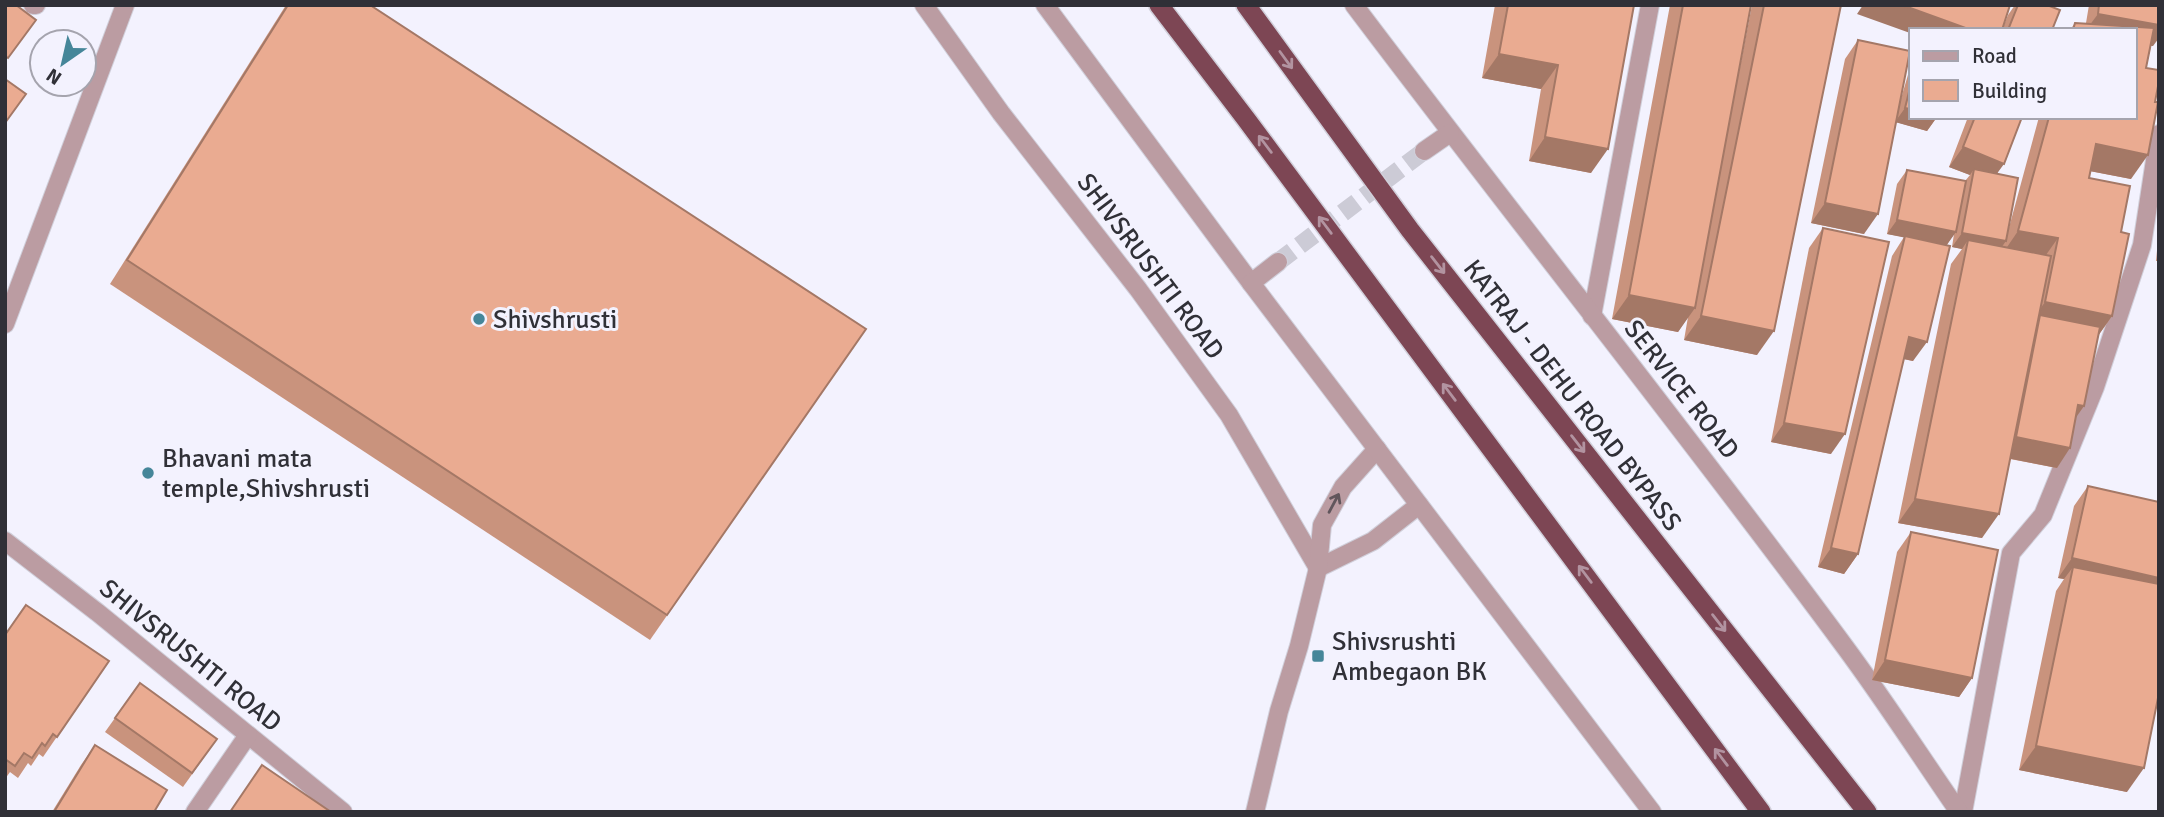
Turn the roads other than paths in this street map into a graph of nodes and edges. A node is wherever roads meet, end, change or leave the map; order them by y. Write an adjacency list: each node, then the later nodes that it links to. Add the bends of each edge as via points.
1 (125, 5): 14 (street)
2 (924, 5): 18 (street, SHIVSRUSHTI ROAD, via 1229,415)
3 (1045, 5): 12 (street)
4 (1159, 5): 24 (highway, one-way to 4)
5 (1246, 5): 25 (highway, KATRAJ - DEHU ROAD BYPASS, one-way to 25, via 1410,230)
6 (1354, 5): 8 (street, SERVICE ROAD)
7 (1650, 5): 13 (street)
8 (1450, 132): 10 (street); 13 (street, SERVICE ROAD)
9 (2159, 134): 26 (street, via 2142,245 2095,387 2043,515 2011,553)
10 (1424, 151)
11 (1278, 262): 12 (street)
12 (1251, 284): 15 (street)
13 (1592, 316): 26 (street, SERVICE ROAD, via 1727,488)
14 (5, 324)
15 (1377, 449): 16 (street); 18 (street, one-way to 15, via 1322,525 1343,487)
16 (1419, 505): 18 (street, via 1373,541); 23 (street)
17 (5, 541): 19 (street, SHIVSRUSHTI ROAD)
18 (1318, 568): 22 (street)
19 (248, 735): 20 (street); 21 (street, SHIVSRUSHTI ROAD)
20 (195, 812)
21 (342, 812)
22 (1255, 812)
23 (1652, 812)
24 (1761, 812)
25 (1867, 812)
26 (1961, 812)

